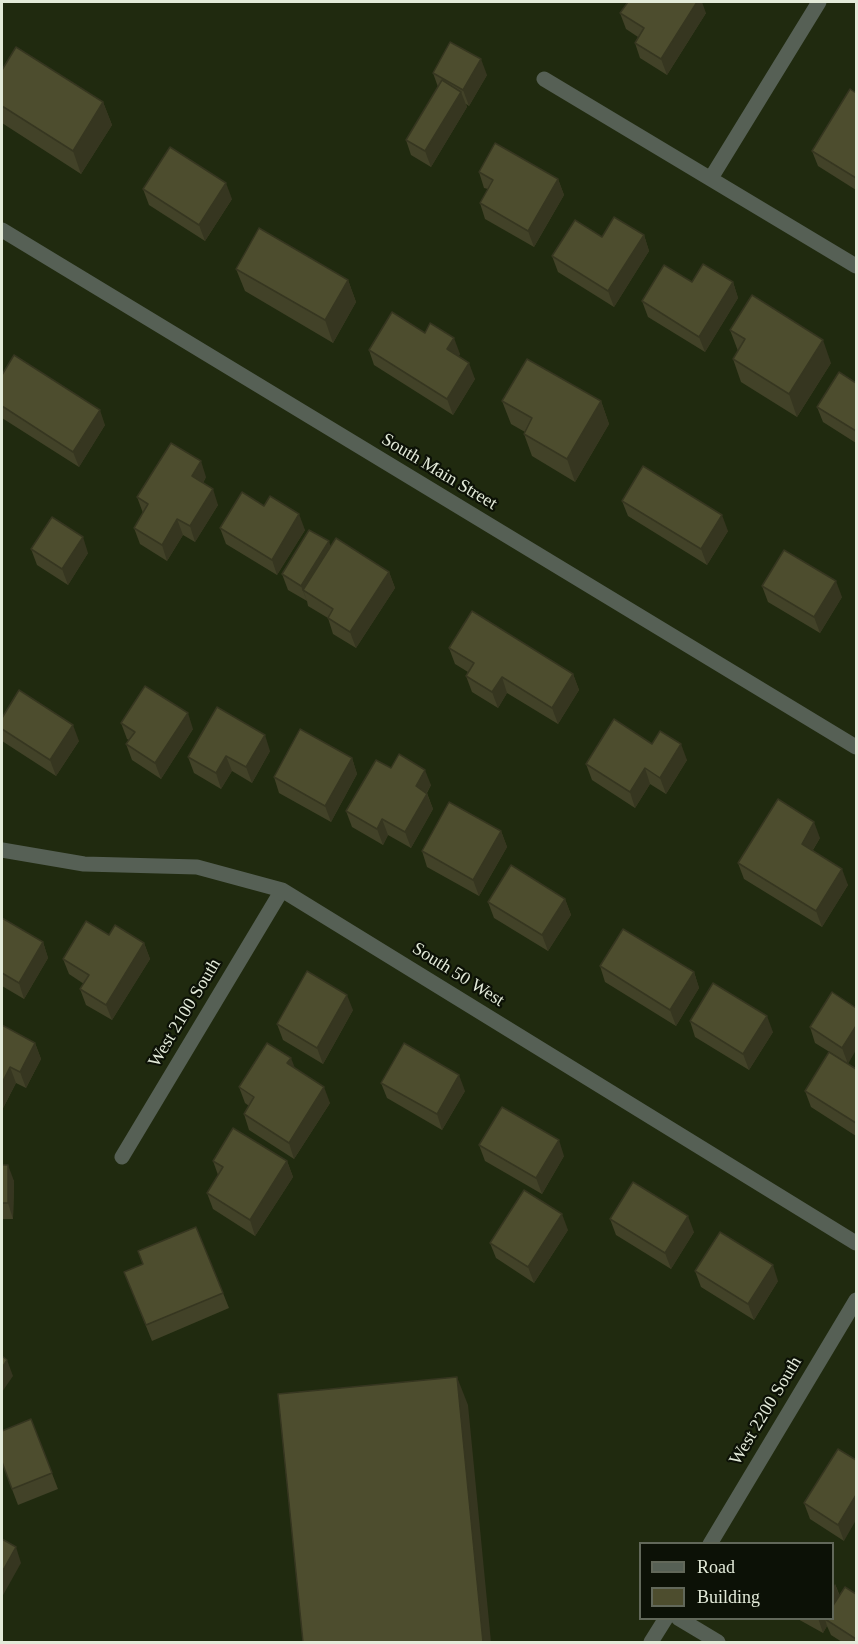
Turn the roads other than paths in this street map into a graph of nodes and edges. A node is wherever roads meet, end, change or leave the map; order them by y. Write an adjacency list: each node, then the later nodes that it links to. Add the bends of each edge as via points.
1 (819, 2): 3 (street)
2 (544, 79): 3 (street)
3 (711, 178): 5 (street)
4 (2, 230): 6 (street, South Main Street)
5 (856, 266)
6 (856, 747)
7 (2, 850): 8 (street, South 50 West, via 84,864 197,867)
8 (282, 890): 9 (street, West 2100 South); 10 (street, South 50 West)
9 (122, 1157)
10 (856, 1243)
11 (856, 1300): 12 (street, West 2200 South)
12 (711, 1542)
13 (665, 1620): 15 (street)
14 (681, 1620): 16 (street)
15 (651, 1642)
16 (718, 1642)

